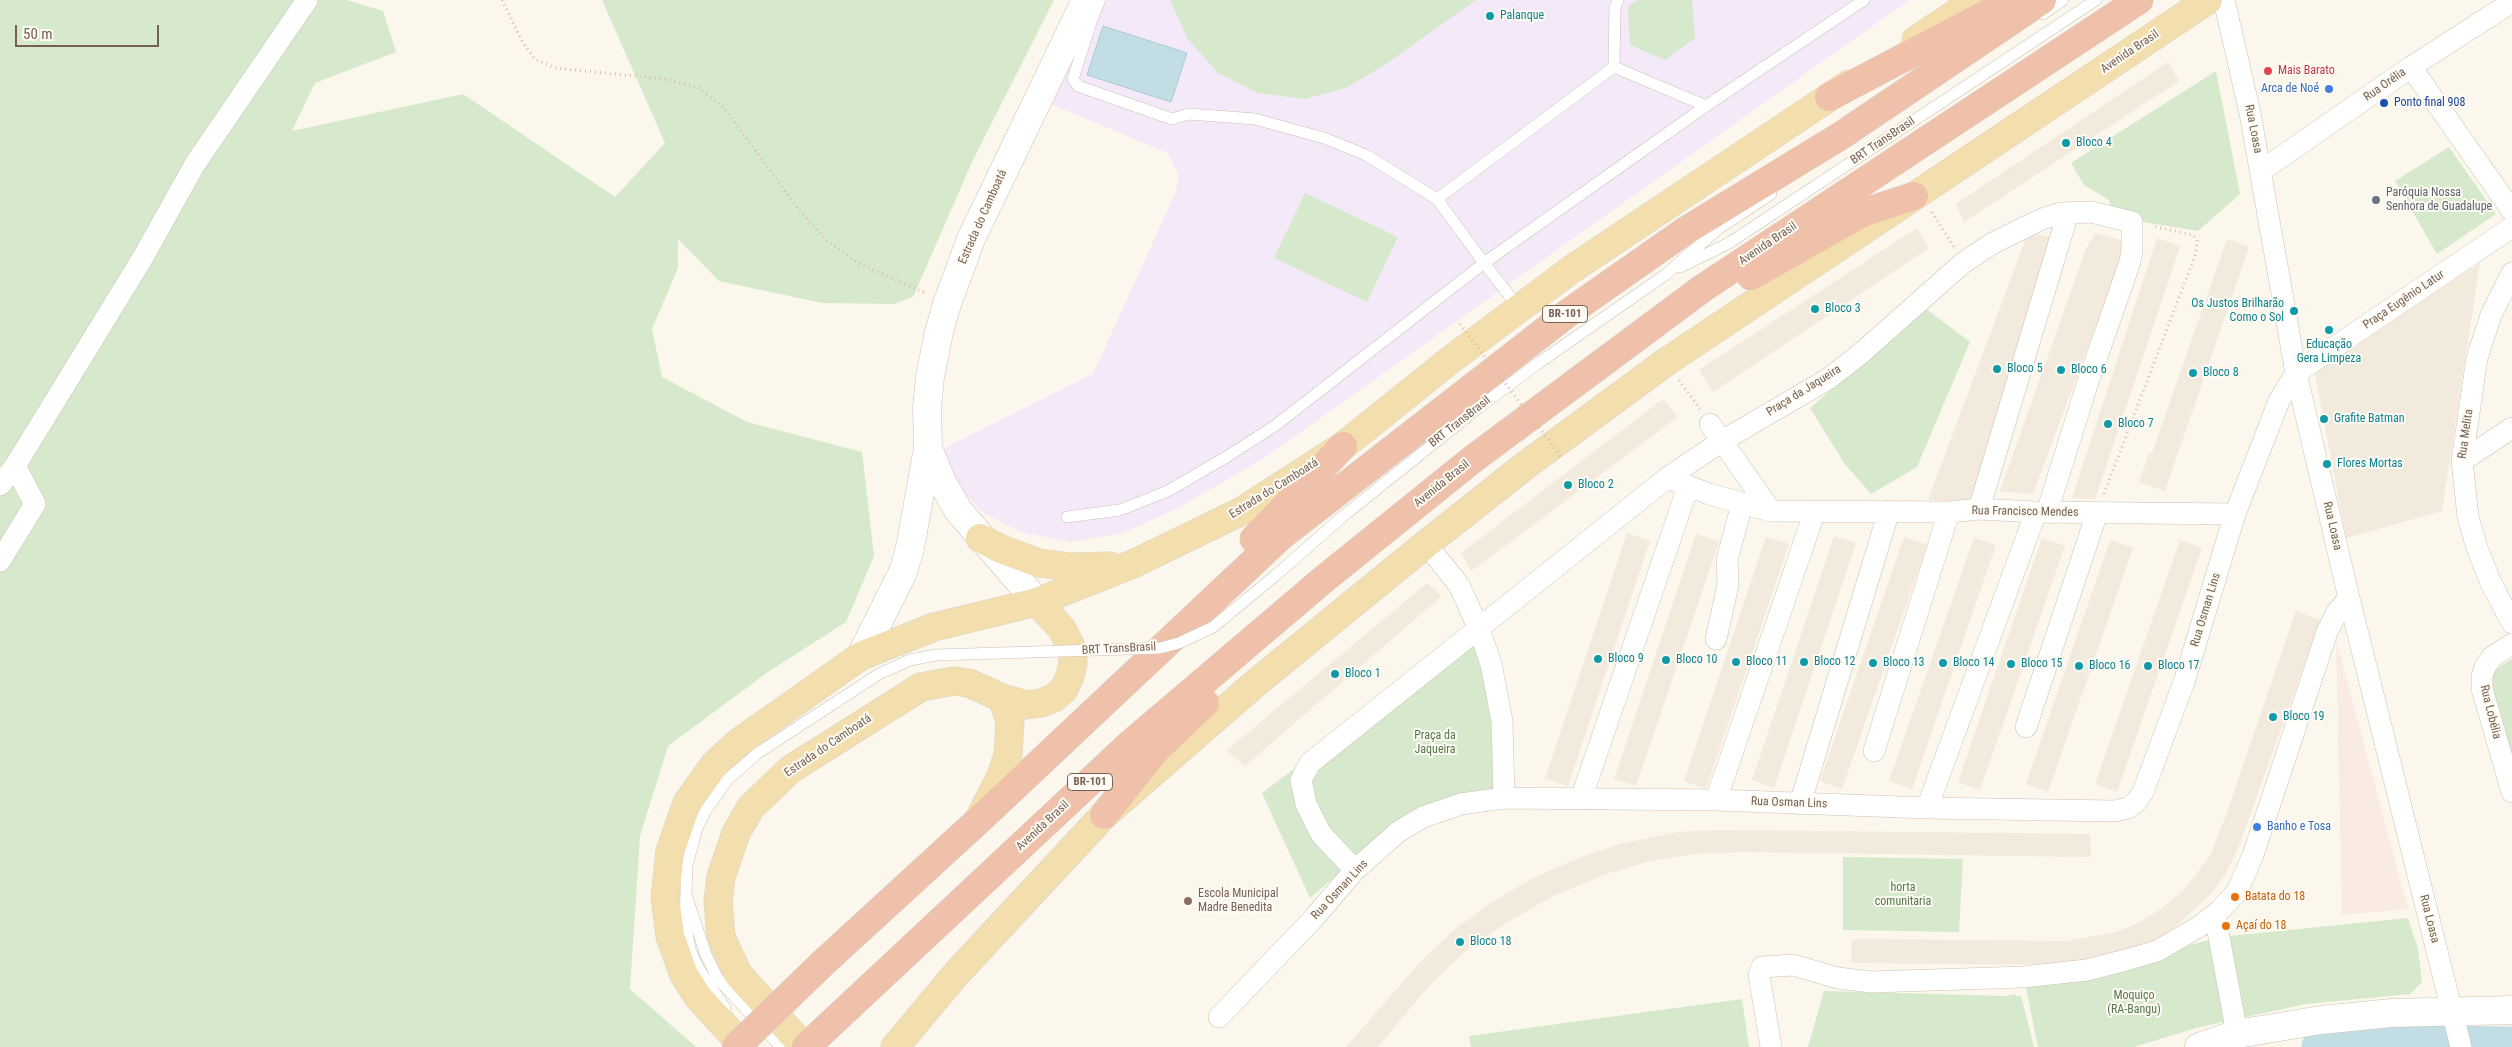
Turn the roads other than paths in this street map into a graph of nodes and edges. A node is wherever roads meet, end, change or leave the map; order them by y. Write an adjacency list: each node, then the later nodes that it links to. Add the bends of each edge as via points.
1 (306, 0): 38 (street, via 195,164 142,259)
2 (1086, 0): 36 (main road, Estrada do Camboatá, via 975,231 947,304 930,377)
3 (1100, 0): 23 (lane, via 1073,79 1078,86 1172,119 1190,114 1255,119 1324,138 1366,155)
4 (1618, 0): 15 (lane, via 1615,7)
5 (1864, 0): 18 (lane)
6 (1976, 0): 17 (main road)
7 (2013, 0): 17 (highway)
8 (2042, 0): 64 (highway, BR-101, via 1842,135 1686,231 1568,313 1281,536)
9 (2064, 0): 20 (lane, BRT TransBrasil)
10 (2096, 0): 29 (lane, BRT TransBrasil, via 1728,243)
11 (2139, 0): 32 (highway, Avenida Brasil / BR-101, via 1771,242)
12 (2208, 0): 22 (main road, Avenida Brasil)
13 (2224, 0): 19 (street, Rua Loasa)
14 (2512, 2): 16 (street, Rua Orélia)
15 (1614, 68): 18 (lane); 23 (lane)
16 (2410, 68): 19 (street, Rua Orélia); 24 (street)
17 (1829, 97): 30 (main road)
18 (1706, 106): 27 (lane)
19 (2261, 172): 31 (street, Rua Loasa)
20 (1801, 174)
21 (1784, 185): 29 (lane, BRT TransBrasil, via 1718,229)
22 (1917, 194): 32 (highway, via 1862,212 1810,240); 53 (main road, Avenida Brasil, via 1666,362 1526,465)
23 (1437, 200): 27 (lane)
24 (2512, 211)
25 (2068, 212): 34 (street, Praça da Jaqueira, via 2020,229 1963,263 1828,379); 43 (street); 48 (street, Praça da Jaqueira, via 2091,212 2132,222 2130,262)
26 (2512, 227): 31 (street, Praça Eugênio Latur)
27 (1484, 263): 30 (lane); 51 (lane, via 1276,425 1228,456 1168,491 1120,510)
28 (2512, 273): 37 (street, Rua Melita, via 2491,315 2477,358)
29 (1666, 275): 77 (lane, BRT TransBrasil, bridge, via 1478,408 1213,627 1160,648 936,654 910,660 878,674 742,765 716,794 697,828 687,865)
30 (1519, 308): 35 (main road)
31 (2296, 373): 50 (street, via 2279,401); 57 (street, Rua Loasa)
32 (1576, 384): 56 (highway, Avenida Brasil / BR-101, via 1473,459)
33 (2512, 428): 37 (street)
34 (1716, 432): 39 (street, Praça da Jaqueira); 44 (street)
35 (1343, 446): 55 (main road, Estrada do Camboatá, via 1242,511); 64 (highway, via 1156,643)
36 (928, 448): 52 (main road, Estrada do Camboatá, via 954,503); 63 (main road, Estrada do Camboatá, via 903,572)
37 (2462, 460): 59 (street, Rua Melita, via 2468,517 2477,548)
38 (15, 466): 40 (street); 54 (street, via 35,504)
39 (1667, 478): 41 (street, Rua Francisco Mendes); 60 (street, Praça da Jaqueira)
40 (0, 485)
41 (1688, 487): 42 (street, Rua Francisco Mendes); 70 (street)
42 (1742, 504): 44 (street, Rua Francisco Mendes); 61 (street, via 1727,560 1728,585)
43 (1979, 509): 47 (street, Rua Francisco Mendes); 48 (street, Rua Francisco Mendes)
44 (1771, 511): 45 (street, Rua Francisco Mendes)
45 (1815, 511): 46 (street, Rua Francisco Mendes); 71 (street)
46 (1889, 511): 47 (street, Rua Francisco Mendes); 72 (street)
47 (1949, 512): 67 (street)
48 (2042, 512): 49 (street, Rua Francisco Mendes); 73 (street)
49 (2097, 513): 50 (street, Rua Francisco Mendes); 66 (street)
50 (2234, 514): 73 (street, Rua Osman Lins, via 2184,682 2143,792 2136,802 2116,811)
51 (1067, 516)
52 (980, 538): 55 (main road, via 1039,563 1069,567); 58 (main road, Estrada do Camboatá)
53 (1426, 544): 60 (street, via 1459,585); 74 (main road, Avenida Brasil, via 1257,682)
54 (0, 561)
55 (1134, 564): 58 (main road, Estrada do Camboatá)
56 (1324, 579): 74 (highway, via 1278,633 1155,751); 87 (highway, Avenida Brasil / BR-101, via 1129,745)
57 (2349, 598): 78 (street, via 2336,612 2327,632 2253,855 2237,892); 81 (street, Rua Loasa)
58 (1037, 602): 63 (main road, Estrada do Camboatá, via 934,628); 65 (main road, Estrada do Camboatá, via 1068,639 1073,663 1070,676 1064,689 1041,703 1026,705)
59 (2512, 623)
60 (1479, 629): 69 (street, via 1498,693); 76 (street, Praça da Jaqueira, via 1310,763 1304,772 1302,789 1314,822)
61 (1716, 639)
62 (2512, 644): 68 (street, Rua Lobélia, via 2492,657 2485,667 2482,689)
63 (861, 656): 84 (main road, Estrada do Camboatá, via 760,727 714,765 687,803 672,843 665,898 670,936 677,957 690,986)
64 (1127, 679): 75 (highway, BR-101)
65 (1002, 698): 75 (main road, via 1010,721 1008,755); 87 (main road, Estrada do Camboatá, via 980,687 954,681 921,687 791,769 746,814 730,847 721,877 718,901 720,937 738,974)
66 (2026, 727)
67 (1874, 751)
68 (2512, 792)
69 (1504, 798): 70 (street, Rua Osman Lins); 76 (street, Rua Osman Lins, via 1462,804 1423,817 1398,832)
70 (1580, 799): 71 (street, Rua Osman Lins)
71 (1716, 800): 72 (street, Rua Osman Lins)
72 (1800, 804): 73 (street, Rua Osman Lins)
73 (1927, 808)
74 (1104, 816): 88 (main road, Avenida Brasil, via 956,974)
75 (979, 820): 83 (highway, BR-101, bridge)
76 (1355, 870): 80 (street, Rua Osman Lins)
77 (685, 893): 85 (lane, BRT TransBrasil, via 686,933 699,969 733,1019); 86 (lane, BRT TransBrasil, via 706,955 718,979)
78 (2215, 915): 82 (street); 89 (street, via 2157,951 2106,966 2063,973 2003,979 1871,982 1838,978 1793,965 1762,967 1759,975)
79 (2512, 1010): 81 (main road)
80 (1219, 1017)
81 (2454, 1017): 82 (main road, via 2392,1013 2321,1020); 91 (street, Rua Loasa)
82 (2237, 1034): 90 (main road)
83 (736, 1047)
84 (744, 1047)
85 (760, 1047)
86 (781, 1047)
87 (805, 1047)
88 (895, 1047)
89 (1771, 1047)
90 (2199, 1047)
91 (2461, 1047)

